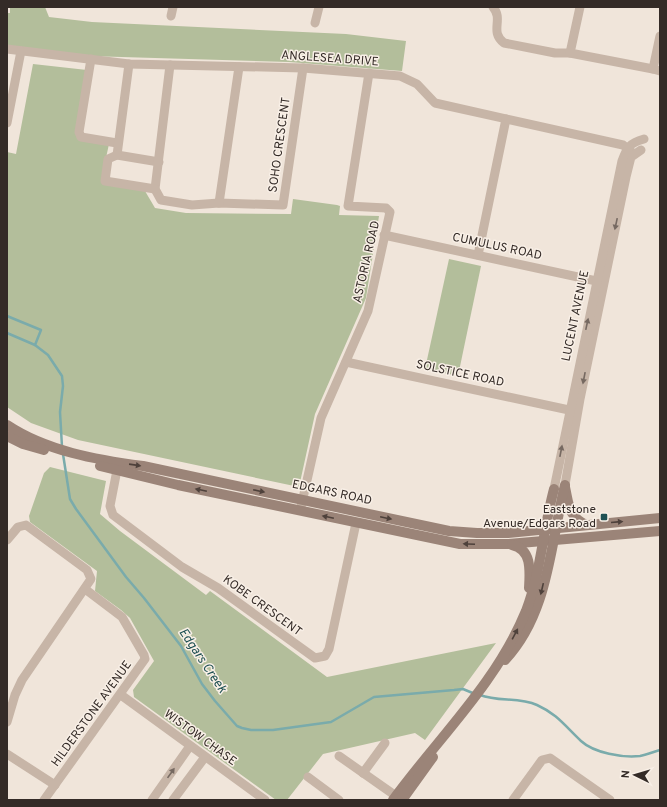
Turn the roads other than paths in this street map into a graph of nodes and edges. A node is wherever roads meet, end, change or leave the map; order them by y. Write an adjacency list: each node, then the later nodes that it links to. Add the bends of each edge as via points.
1 (319, 7): 4 (street)
2 (493, 7): 8 (street, via 498,16 496,32 504,43 555,53)
3 (580, 7): 8 (street)
4 (315, 23)
5 (660, 36): 14 (street)
6 (7, 49): 7 (street, ANGLESEA DRIVE)
7 (21, 51): 9 (street, ANGLESEA DRIVE); 17 (street)
8 (570, 53): 14 (street)
9 (91, 59): 10 (street, ANGLESEA DRIVE); 19 (street, via 79,132 81,137)
10 (129, 64): 11 (street, ANGLESEA DRIVE); 19 (street)
11 (170, 65): 12 (street, ANGLESEA DRIVE); 22 (street)
12 (239, 67): 13 (street, ANGLESEA DRIVE); 24 (street)
13 (304, 68): 15 (street, ANGLESEA DRIVE); 24 (street, SOHO CRESCENT, via 283,205)
14 (657, 70)
15 (369, 73): 16 (street, ANGLESEA DRIVE, via 407,78 417,84 435,103); 25 (street, ASTORIA ROAD, via 348,206 386,208 390,212)
16 (506, 119): 20 (street, ANGLESEA DRIVE, via 623,145); 26 (street)
17 (7, 123)
18 (644, 139): 20 (street, via 635,141)
19 (117, 143): 21 (street)
20 (634, 151): 27 (street, LUCENT AVENUE, via 622,161)
21 (117, 155): 22 (street); 23 (street, via 108,159 105,181)
22 (159, 162): 23 (street)
23 (154, 189): 24 (street, SOHO CRESCENT, via 160,200 192,205)
24 (218, 203)
25 (384, 235): 26 (street, CUMULUS ROAD); 28 (street, ASTORIA ROAD, via 373,296)
26 (478, 255): 27 (street, CUMULUS ROAD)
27 (600, 281): 29 (street, LUCENT AVENUE, one-way to 27); 35 (street, LUCENT AVENUE, one-way to 35)
28 (346, 362): 29 (street, SOLSTICE ROAD); 37 (street, ASTORIA ROAD, via 321,418)
29 (569, 410): 36 (street, LUCENT AVENUE, one-way to 29)
30 (7, 426): 32 (main road, EDGARS ROAD)
31 (7, 436): 32 (main road, EDGARS ROAD, via 23,444)
32 (41, 446): 33 (main road, EDGARS ROAD)
33 (83, 458): 34 (main road, EDGARS ROAD); 37 (main road, EDGARS ROAD, one-way to 37)
34 (117, 470): 38 (main road, EDGARS ROAD, one-way to 34); 40 (street, KOBE CRESCENT, via 110,506 113,515 182,567 218,588 315,658 325,656 329,649)
35 (565, 485): 41 (main road, via 571,514); 42 (main road)
36 (554, 490): 42 (main road)
37 (303, 500): 38 (street, ASTORIA ROAD); 42 (main road, EDGARS ROAD, one-way to 42, via 449,531 494,533)
38 (301, 511): 40 (main road, EDGARS ROAD, one-way to 38)
39 (660, 518): 41 (main road, EDGARS ROAD, one-way to 39)
40 (356, 523): 46 (main road, EDGARS ROAD, one-way to 40, via 449,542)
41 (586, 525): 42 (main road, EDGARS ROAD)
42 (550, 528): 45 (main road)
43 (660, 531): 45 (main road, EDGARS ROAD)
44 (7, 540): 47 (street, via 18,527 29,527 87,570 91,579)
45 (549, 540): 46 (main road, EDGARS ROAD); 48 (main road); 49 (main road, one-way to 49, via 533,620 518,646)
46 (508, 544): 48 (main road, via 521,547 527,554 529,587)
47 (86, 589): 50 (street, HILDERSTONE AVENUE, via 122,617 144,655 144,663); 51 (street, via 22,680)
48 (526, 610): 49 (main road, one-way to 48, via 511,641)
49 (487, 679): 60 (main road, via 442,739 425,757)
50 (121, 695): 53 (street, WISTOW CHASE); 59 (street, HILDERSTONE AVENUE)
51 (7, 722)
52 (385, 743): 57 (street)
53 (190, 746): 56 (street, WISTOW CHASE); 62 (street, one-way to 53)
54 (7, 754): 59 (street)
55 (339, 756): 57 (street)
56 (205, 757): 63 (street); 64 (street, WISTOW CHASE)
57 (363, 773): 60 (street)
58 (308, 777): 65 (street)
59 (55, 785): 61 (street, HILDERSTONE AVENUE)
60 (397, 799)
61 (44, 800)
62 (152, 800)
63 (173, 800)
64 (265, 800)
65 (339, 800)
66 (513, 800): 67 (street, via 540,762 547,758 552,758)
67 (609, 800)

